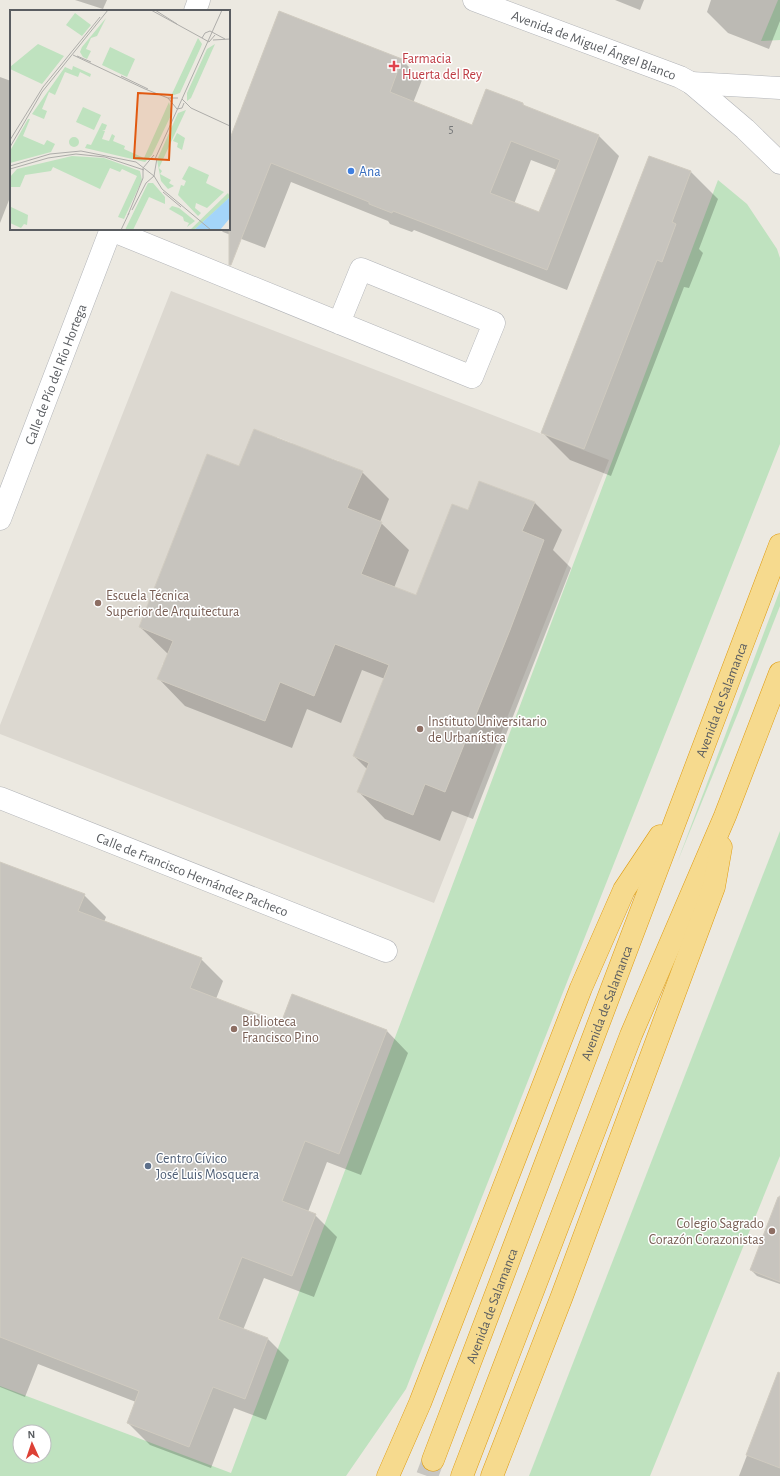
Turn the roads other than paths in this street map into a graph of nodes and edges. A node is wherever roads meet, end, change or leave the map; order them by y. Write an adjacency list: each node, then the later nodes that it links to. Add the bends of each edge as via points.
1 (199, 0): 3 (street)
2 (474, 0): 4 (street, Avenida de Miguel Ángel Blanco, via 680,76)
3 (195, 10)
4 (691, 83): 5 (street, Avenida de Miguel Ángel Blanco); 6 (street, Avenida de Miguel Ángel Blanco, via 746,129)
5 (780, 88)
6 (780, 163)
7 (111, 230): 8 (street, Calle de Pío del Río Hortega); 9 (street, Calle de Pío del Río Hortega)
8 (339, 323): 8 (street, Calle de Pío del Río Hortega, via 472,377 494,323 361,269)
9 (0, 518)
10 (780, 545): 13 (highway, Avenida de Salamanca)
11 (780, 673): 14 (highway)
12 (0, 798): 15 (street, Calle de Francisco Hernández Pacheco)
13 (682, 801): 16 (highway, Avenida de Salamanca); 17 (highway, via 624,890 581,988 476,1262)
14 (725, 816): 18 (highway, via 631,1035); 19 (highway, via 714,887 568,1281)
15 (386, 951)
16 (433, 1460)
17 (388, 1476)
18 (462, 1476)
19 (492, 1476)

